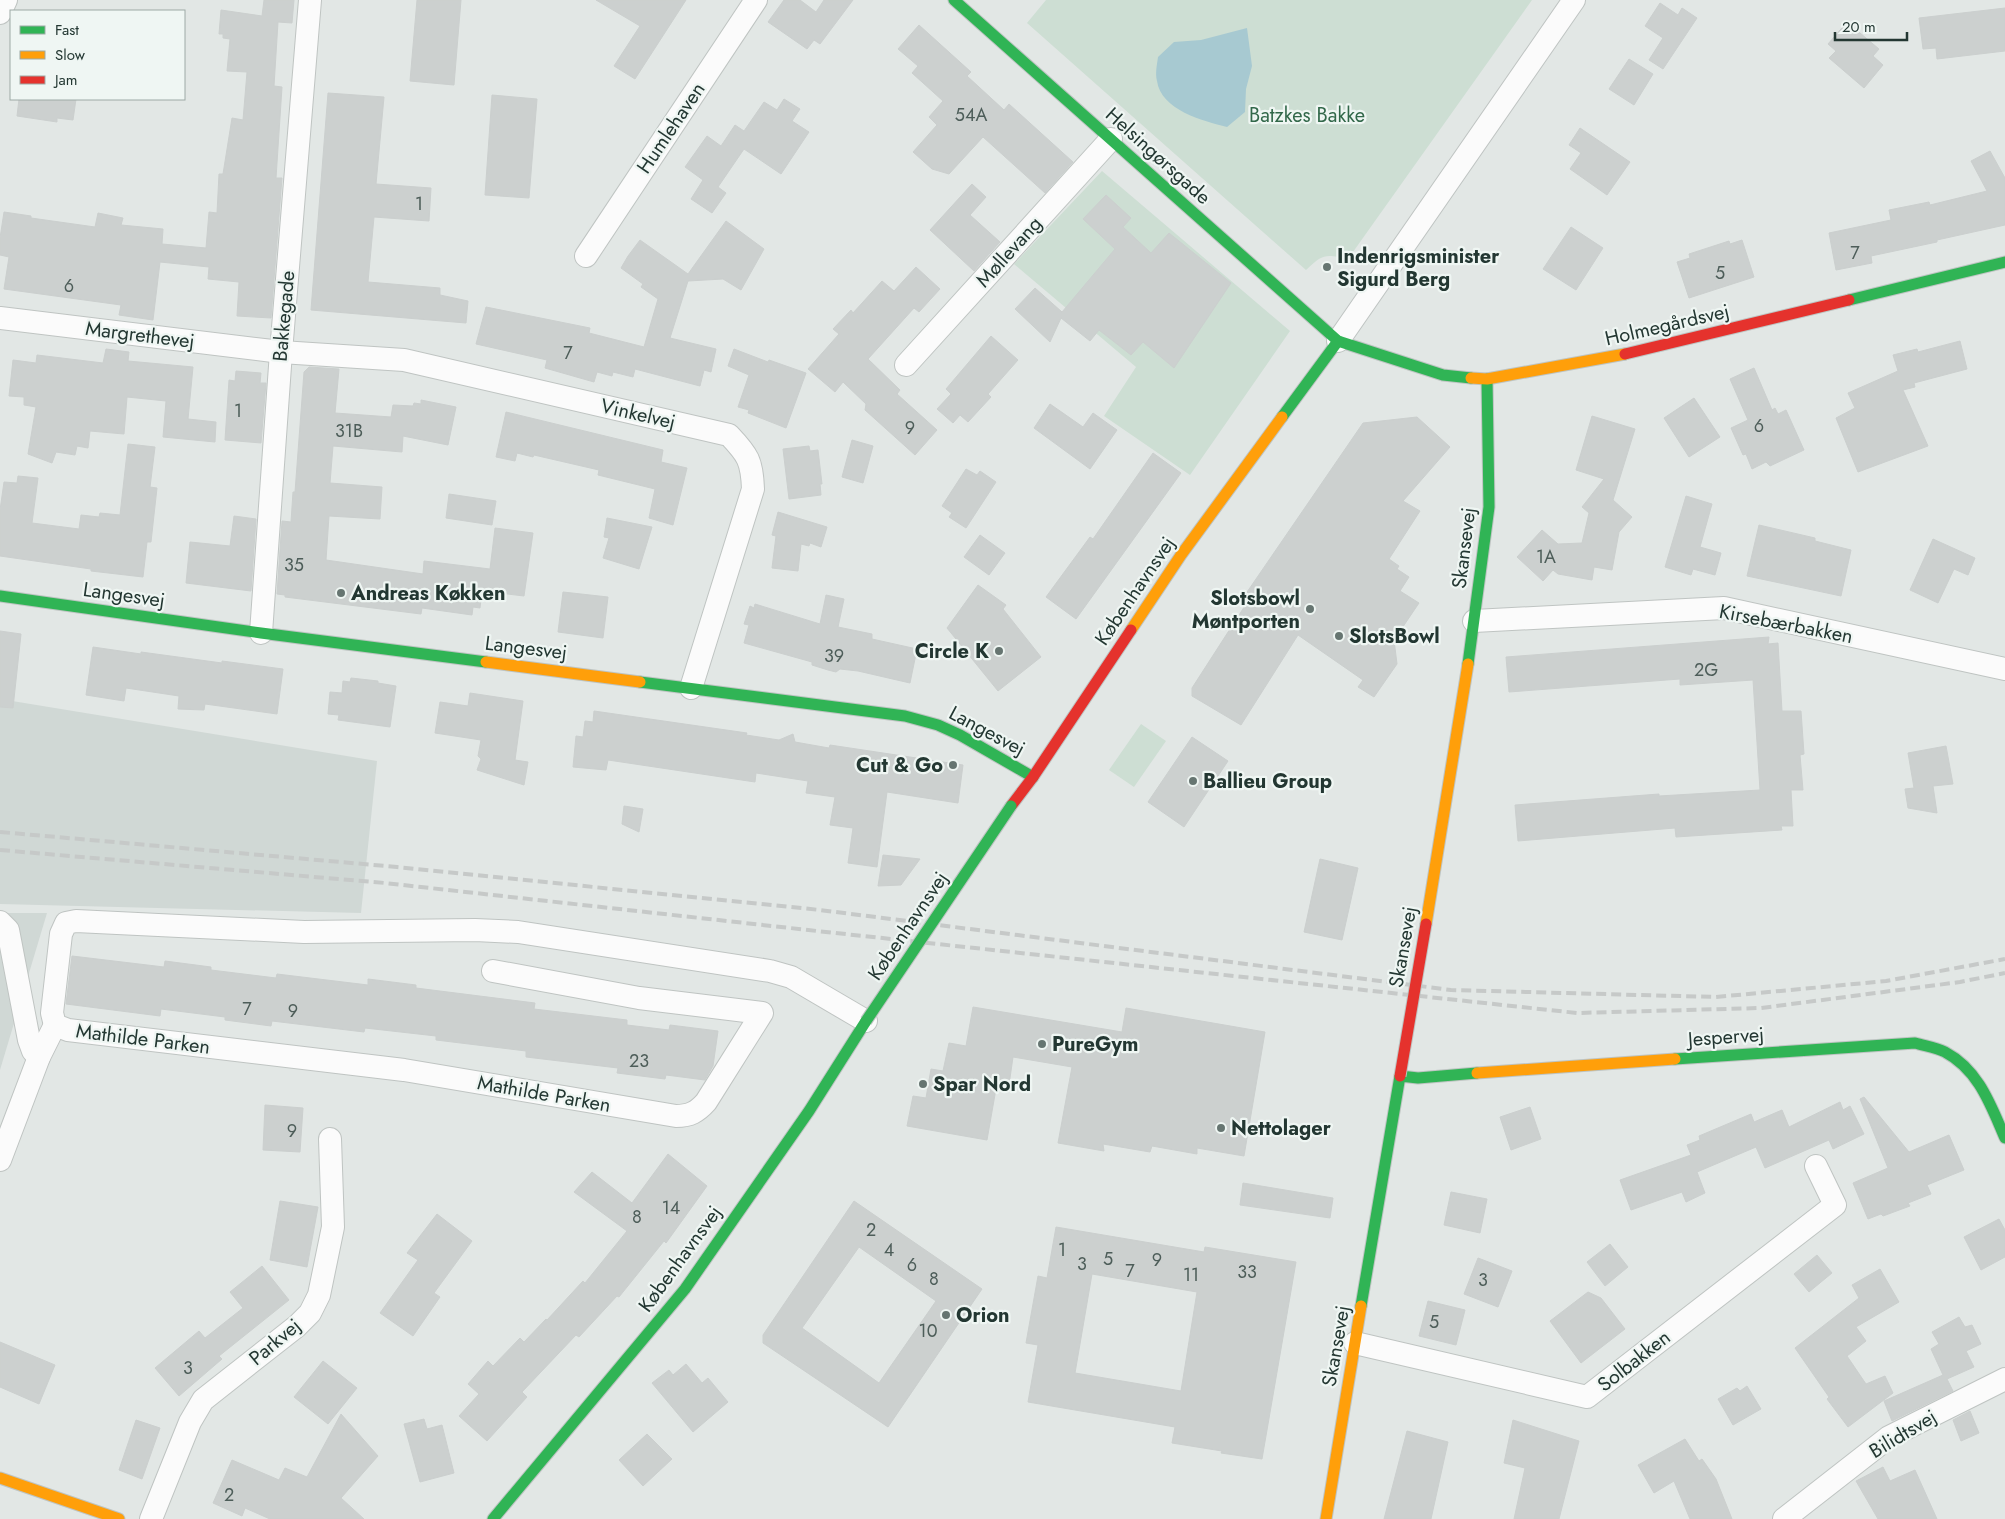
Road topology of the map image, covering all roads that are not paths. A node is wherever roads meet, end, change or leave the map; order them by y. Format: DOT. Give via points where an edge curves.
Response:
graph roads {
  1 [pos="6,0"];
  2 [pos="310,0"];
  3 [pos="756,0"];
  4 [pos="954,0"];
  5 [pos="1574,0"];
  6 [pos="0,13"];
  7 [pos="1111,139"];
  8 [pos="586,256"];
  9 [pos="2005,262"];
  10 [pos="0,318"];
  11 [pos="1338,341"];
  12 [pos="280,352"];
  13 [pos="906,365"];
  14 [pos="1487,379"];
  15 [pos="0,596"];
  16 [pos="1474,621"];
  17 [pos="261,633"];
  18 [pos="2005,669"];
  19 [pos="691,688"];
  20 [pos="1033,777"];
  21 [pos="0,922"];
  22 [pos="493,971"];
  23 [pos="866,1021"];
  24 [pos="55,1025"];
  25 [pos="39,1057"];
  26 [pos="1400,1076"];
  27 [pos="2005,1138"];
  28 [pos="330,1139"];
  29 [pos="0,1160"];
  30 [pos="1816,1166"];
  31 [pos="1356,1342"];
  32 [pos="2005,1379"];
  33 [pos="0,1478"];
  34 [pos="119,1519"];
  35 [pos="151,1519"];
  36 [pos="493,1519"];
  37 [pos="1326,1519"];
  38 [pos="1784,1519"];
  1 -- 6 [label="street"];
  2 -- 12 [label="street, Bakkegade"];
  3 -- 8 [label="street, Humlehaven"];
  4 -- 7 [label="street, Helsingørsgade"];
  5 -- 11 [label="street"];
  7 -- 11 [label="street, Helsingørsgade"];
  7 -- 13 [label="street, Møllevang"];
  9 -- 14 [label="street, Holmegårdsvej" via="1610,358"];
  10 -- 12 [label="street, Margrethevej"];
  11 -- 14 [label="street, Holmegårdsvej" via="1443,374"];
  11 -- 20 [label="street, Københavnsvej" via="1181,555"];
  12 -- 17 [label="street, Bakkegade"];
  12 -- 19 [label="street, Vinkelvej" via="404,360 729,436 744,451 752,468 753,489"];
  14 -- 16 [label="street, Skansevej" via="1488,507"];
  15 -- 17 [label="street, Langesvej"];
  16 -- 18 [label="street, Kirsebærbakken" via="1724,608"];
  16 -- 26 [label="street, Skansevej, bridge"];
  17 -- 19 [label="street, Langesvej"];
  19 -- 20 [label="street, Langesvej" via="905,716 960,735"];
  20 -- 23 [label="street, Københavnsvej, bridge"];
  21 -- 25 [label="street" via="8,930 29,1040"];
  22 -- 24 [label="street, Mathilde Parken" via="639,998 762,1013 706,1102 689,1116 580,1101 404,1070 68,1030"];
  23 -- 24 [label="street, Mathilde Parken" via="790,977 770,971 518,932 304,932 76,921 66,923 61,934 52,1013"];
  23 -- 36 [label="street, Københavnsvej" via="809,1111 685,1288"];
  24 -- 25 [label="street"];
  25 -- 29 [label="street"];
  26 -- 27 [label="street, Jespervej" via="1418,1078 1915,1044 1943,1051 1969,1068 1982,1087"];
  26 -- 31 [label="street, Skansevej"];
  28 -- 35 [label="street, Parkvej" via="333,1228 318,1295 310,1312 204,1400 190,1422"];
  30 -- 31 [label="street, Solbakken" via="1835,1205 1587,1397"];
  31 -- 37 [label="street, Skansevej"];
  32 -- 38 [label="street, Bilidtsvej" via="1889,1437"];
  33 -- 34 [label="street"];
}
